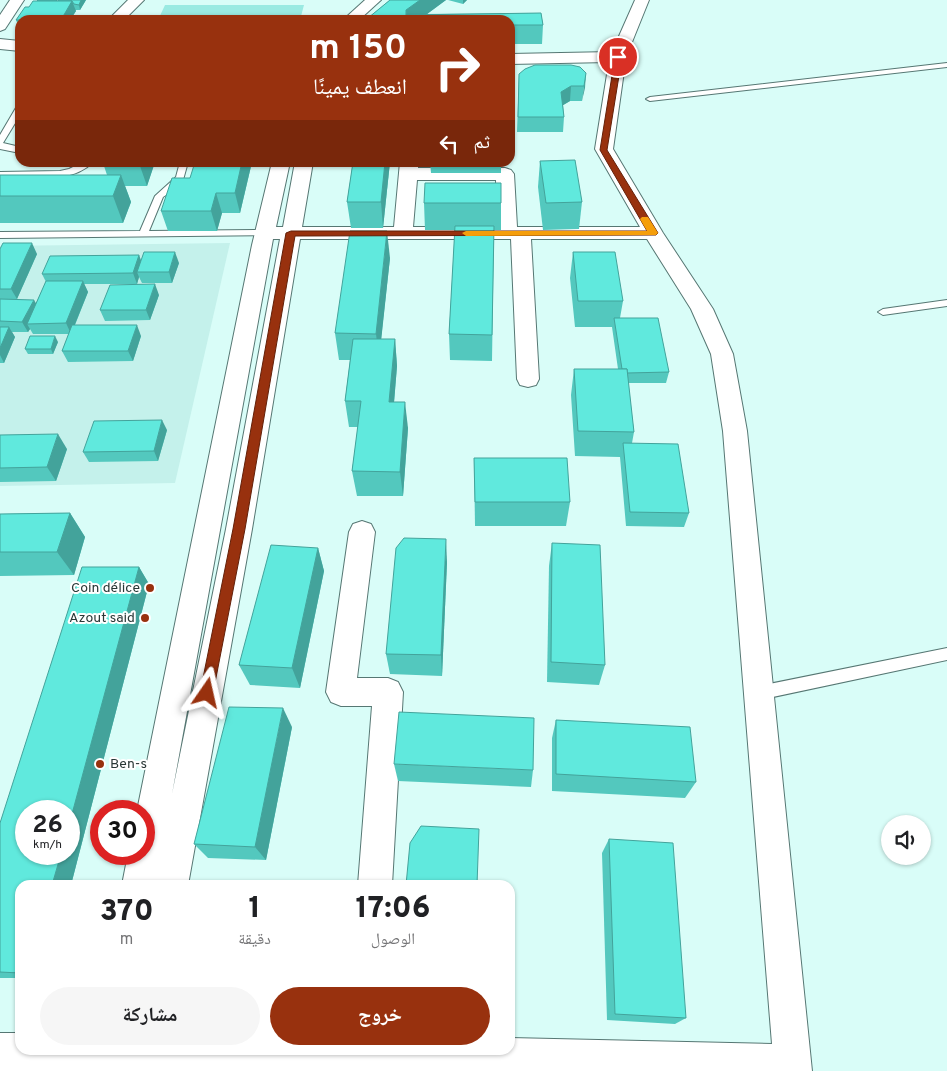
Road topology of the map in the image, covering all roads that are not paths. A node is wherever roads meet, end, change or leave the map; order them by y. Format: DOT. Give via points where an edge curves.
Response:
graph roads {
  1 [pos="17,0"];
  2 [pos="137,0"];
  3 [pos="374,0"];
  4 [pos="642,0"];
  5 [pos="120,15"];
  6 [pos="356,15"];
  7 [pos="0,26"];
  8 [pos="0,44"];
  9 [pos="15,46"];
  10 [pos="618,57"];
  11 [pos="515,59"];
  12 [pos="947,65"];
  13 [pos="650,99"];
  14 [pos="15,117"];
  15 [pos="0,143"];
  16 [pos="15,150"];
  17 [pos="83,167"];
  18 [pos="183,167"];
  19 [pos="280,167"];
  20 [pos="303,167"];
  21 [pos="409,168"];
  22 [pos="0,174"];
  23 [pos="265,233"];
  24 [pos="291,233"];
  25 [pos="402,233"];
  26 [pos="514,233"];
  27 [pos="653,233"];
  28 [pos="143,234"];
  29 [pos="0,235"];
  30 [pos="947,303"];
  31 [pos="883,312"];
  32 [pos="528,379"];
  33 [pos="362,532"];
  34 [pos="947,654"];
  35 [pos="759,693"];
  36 [pos="139,880"];
  37 [pos="172,880"];
  38 [pos="375,880"];
  39 [pos="0,1052"];
  40 [pos="15,1053"];
  41 [pos="73,1055"];
  42 [pos="122,1057"];
  43 [pos="380,1058"];
  44 [pos="792,1067"];
  1 -- 7 [label="street"];
  2 -- 5 [label="street"];
  3 -- 6 [label="street"];
  4 -- 10 [label="street"];
  8 -- 9 [label="street"];
  10 -- 11 [label="street"];
  10 -- 27 [label="street" via="604,150"];
  12 -- 13 [label="lane"];
  14 -- 15 [label="lane"];
  15 -- 16 [label="lane" via="1,147"];
  17 -- 22 [label="lane" via="65,174"];
  18 -- 28 [label="lane" via="180,178 159,196"];
  19 -- 23 [label="street"];
  20 -- 24 [label="street"];
  21 -- 25 [label="street"];
  21 -- 26 [label="street" via="505,174"];
  23 -- 24 [label="street"];
  23 -- 28 [label="lane"];
  23 -- 36 [label="street"];
  24 -- 25 [label="street"];
  24 -- 37 [label="street"];
  25 -- 26 [label="street"];
  26 -- 27 [label="street"];
  26 -- 32 [label="street"];
  27 -- 35 [label="street" via="702,308 722,354 735,431"];
  28 -- 29 [label="lane"];
  30 -- 31 [label="lane"];
  33 -- 38 [label="street" via="341,692 388,692"];
  34 -- 35 [label="lane"];
  35 -- 44 [label="street"];
  39 -- 40 [label="street"];
  41 -- 42 [label="street"];
  42 -- 43 [label="street"];
  43 -- 44 [label="street"];
}
